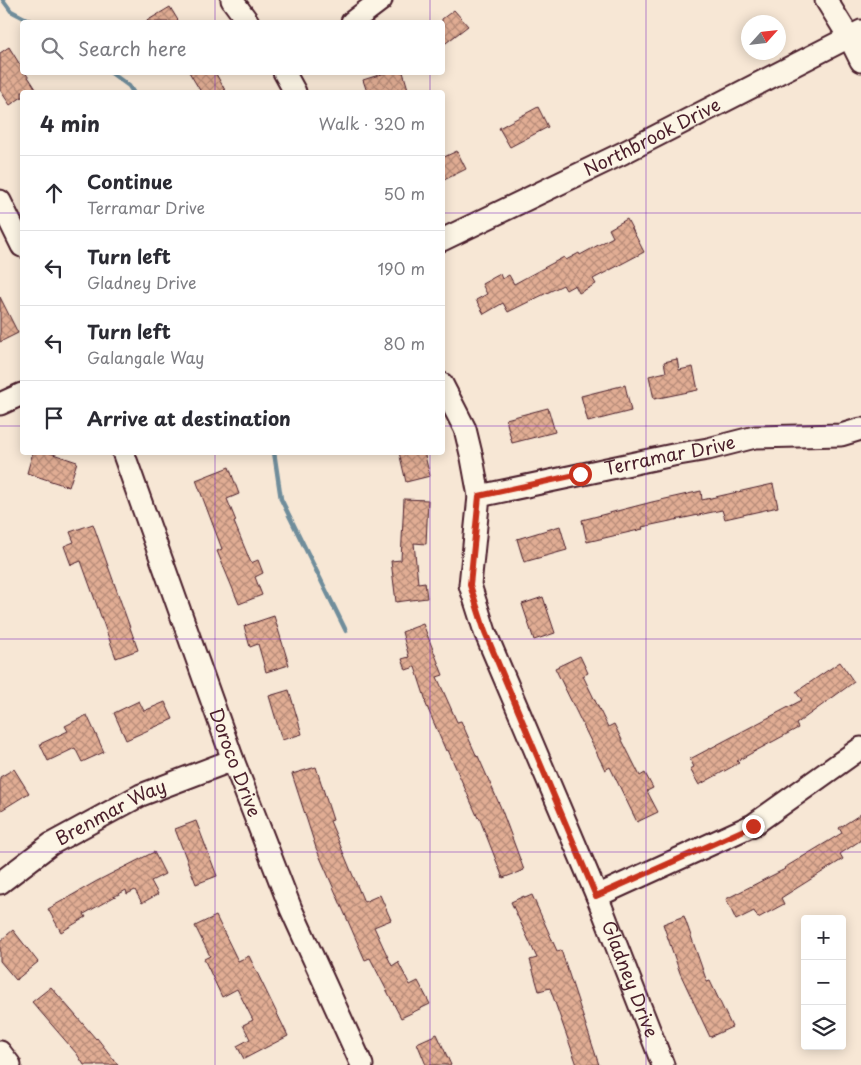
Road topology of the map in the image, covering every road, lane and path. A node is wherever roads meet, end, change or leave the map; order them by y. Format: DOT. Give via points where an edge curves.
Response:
graph roads {
  1 [pos="232,0"];
  2 [pos="381,0"];
  3 [pos="826,0"];
  4 [pos="247,20"];
  5 [pos="355,20"];
  6 [pos="855,34"];
  7 [pos="861,61"];
  8 [pos="286,75"];
  9 [pos="294,90"];
  10 [pos="0,201"];
  11 [pos="445,239"];
  12 [pos="20,242"];
  13 [pos="445,390"];
  14 [pos="20,395"];
  15 [pos="0,404"];
  16 [pos="861,429"];
  17 [pos="124,455"];
  18 [pos="479,496"];
  19 [pos="861,748"];
  20 [pos="232,760"];
  21 [pos="0,883"];
  22 [pos="596,896"];
  23 [pos="0,1052"];
  24 [pos="10,1065"];
  25 [pos="362,1065"];
  26 [pos="663,1065"];
  1 -- 4 [label="street"];
  2 -- 5 [label="street"];
  3 -- 6 [label="street"];
  6 -- 7 [label="street"];
  6 -- 11 [label="street, Northbrook Drive" via="623,153"];
  8 -- 9 [label="street"];
  10 -- 12 [label="street"];
  13 -- 18 [label="street, Gladney Drive" via="464,429"];
  14 -- 15 [label="street"];
  16 -- 18 [label="street, Terramar Drive" via="841,435 755,437"];
  17 -- 20 [label="street, Doroco Drive"];
  18 -- 22 [label="street, Gladney Drive" via="470,585 485,632"];
  19 -- 22 [label="street" via="753,826"];
  20 -- 21 [label="street, Brenmar Way" via="141,795 51,844"];
  20 -- 25 [label="street, Doroco Drive" via="291,909"];
  22 -- 26 [label="street, Gladney Drive"];
  23 -- 24 [label="street"];
}
